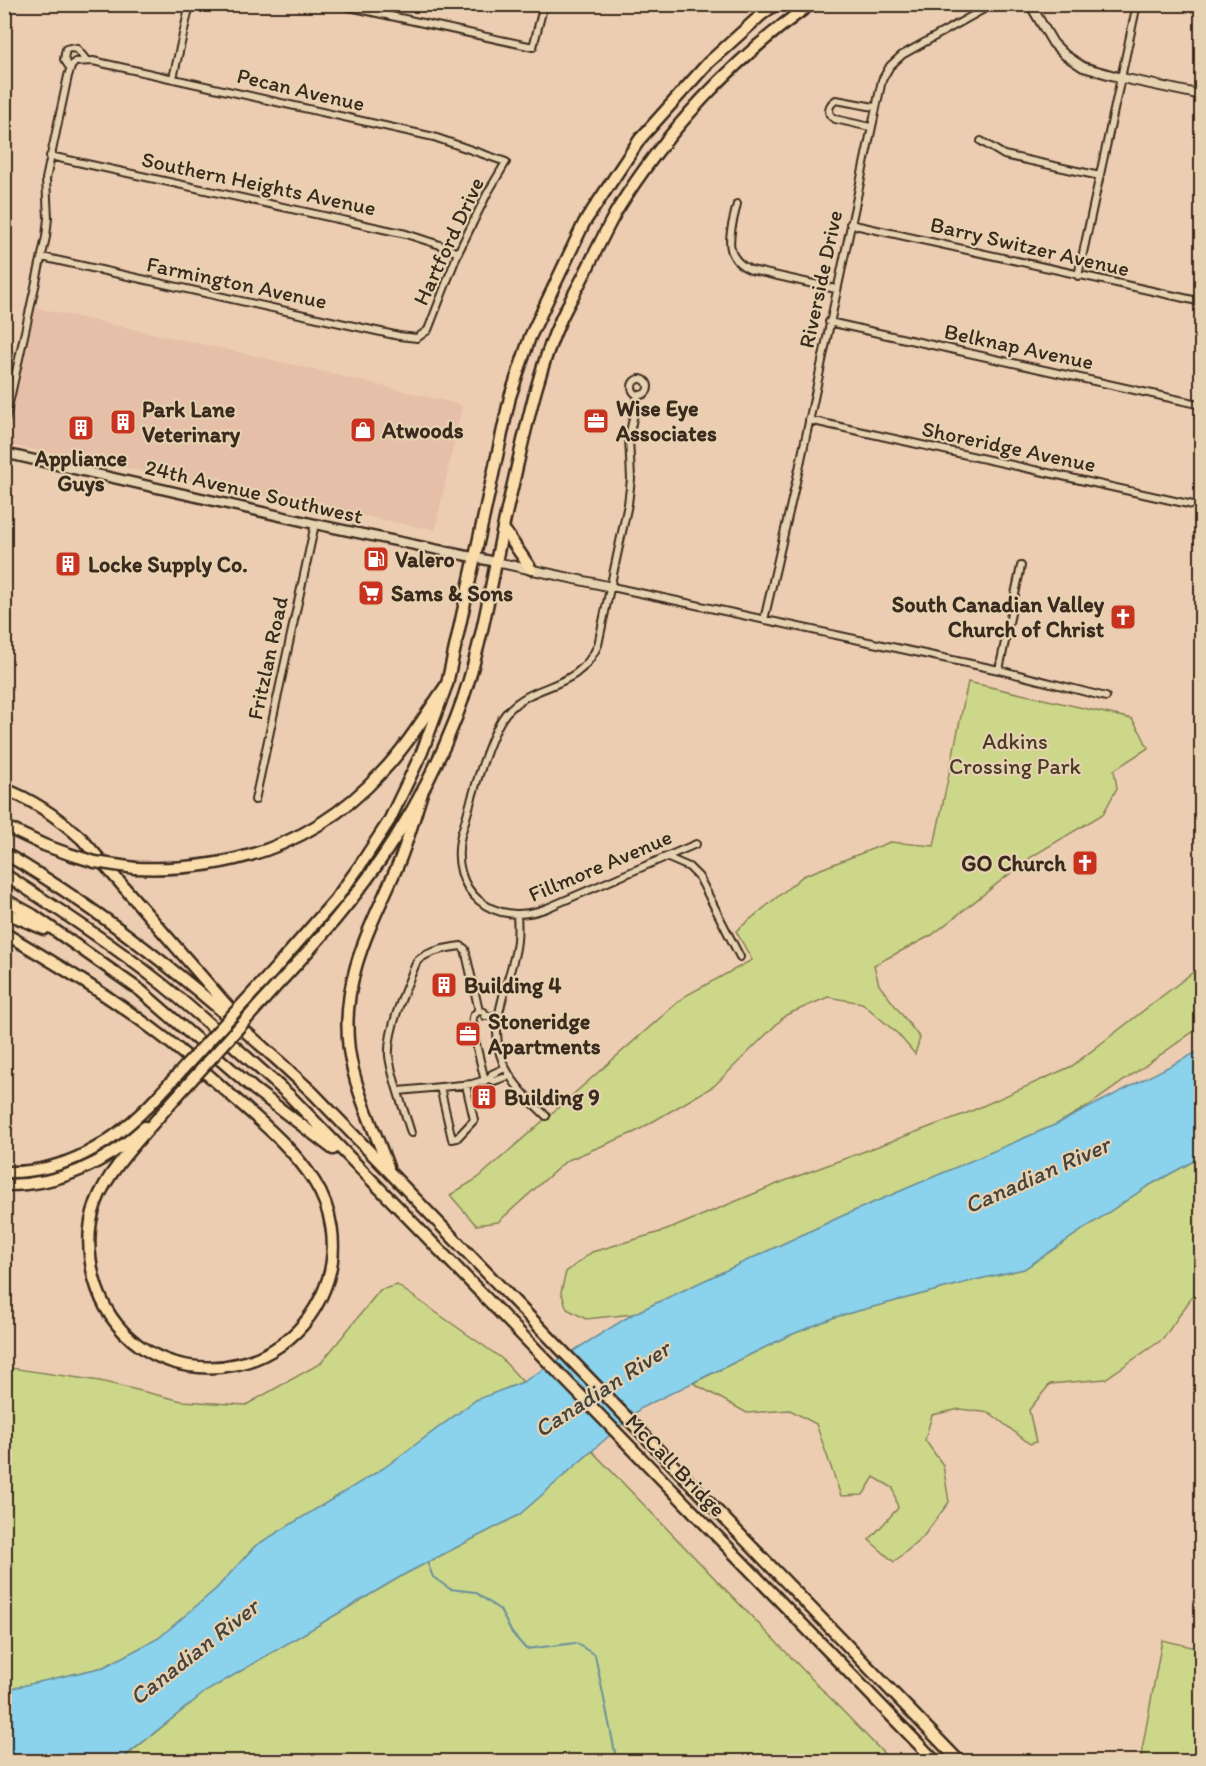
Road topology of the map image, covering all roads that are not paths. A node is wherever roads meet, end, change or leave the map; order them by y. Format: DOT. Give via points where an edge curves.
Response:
graph roads {
  1 [pos="190,4"];
  2 [pos="336,4"];
  3 [pos="544,4"];
  4 [pos="776,4"];
  5 [pos="811,4"];
  6 [pos="993,4"];
  7 [pos="1030,4"];
  8 [pos="1137,4"];
  9 [pos="86,60"];
  10 [pos="70,68"];
  11 [pos="173,78"];
  12 [pos="1122,78"];
  13 [pos="1202,95"];
  14 [pos="874,107"];
  15 [pos="870,127"];
  16 [pos="981,141"];
  17 [pos="50,156"];
  18 [pos="506,162"];
  19 [pos="1100,176"];
  20 [pos="737,204"];
  21 [pos="850,224"];
  22 [pos="458,253"];
  23 [pos="42,257"];
  24 [pos="1078,276"];
  25 [pos="836,289"];
  26 [pos="1202,302"];
  27 [pos="829,322"];
  28 [pos="423,335"];
  29 [pos="638,395"];
  30 [pos="1202,405"];
  31 [pos="809,420"];
  32 [pos="4,426"];
  33 [pos="4,453"];
  34 [pos="1202,507"];
  35 [pos="315,524"];
  36 [pos="503,528"];
  37 [pos="474,556"];
  38 [pos="496,562"];
  39 [pos="1021,566"];
  40 [pos="531,569"];
  41 [pos="612,586"];
  42 [pos="764,620"];
  43 [pos="999,670"];
  44 [pos="447,684"];
  45 [pos="1106,697"];
  46 [pos="4,789"];
  47 [pos="422,793"];
  48 [pos="255,800"];
  49 [pos="4,826"];
  50 [pos="696,844"];
  51 [pos="4,853"];
  52 [pos="666,857"];
  53 [pos="4,874"];
  54 [pos="4,899"];
  55 [pos="4,912"];
  56 [pos="518,915"];
  57 [pos="4,933"];
  58 [pos="740,957"];
  59 [pos="109,968"];
  60 [pos="482,1012"];
  61 [pos="498,1013"];
  62 [pos="261,1044"];
  63 [pos="505,1068"];
  64 [pos="509,1076"];
  65 [pos="487,1080"];
  66 [pos="466,1085"];
  67 [pos="440,1087"];
  68 [pos="399,1091"];
  69 [pos="169,1105"];
  70 [pos="546,1116"];
  71 [pos="411,1133"];
  72 [pos="362,1170"];
  73 [pos="4,1172"];
  74 [pos="390,1173"];
  75 [pos="4,1185"];
  76 [pos="936,1761"];
  77 [pos="960,1761"];
  1 -- 11 [label="street"];
  2 -- 3 [label="street" via="533,47"];
  4 -- 37 [label="highway" via="708,63 647,131 584,223 530,337 510,398"];
  5 -- 36 [label="highway" via="718,82 660,148 616,213 560,320 530,414"];
  6 -- 14 [label="street, Riverside Drive" via="902,54 885,73"];
  7 -- 12 [label="street" via="1047,36 1065,56 1083,67"];
  8 -- 12 [label="street"];
  9 -- 10 [label="street, Pecan Avenue" via="75,62"];
  9 -- 10 [label="street, Pecan Avenue" via="77,49 70,48 63,56"];
  9 -- 11 [label="street, Pecan Avenue"];
  10 -- 17 [label="street"];
  11 -- 18 [label="street, Pecan Avenue" via="434,137"];
  12 -- 13 [label="street"];
  12 -- 19 [label="street"];
  14 -- 15 [label="street, Riverside Drive"];
  14 -- 15 [label="street" via="836,100 830,104 830,116 835,119"];
  15 -- 21 [label="street, Riverside Drive"];
  16 -- 19 [label="street" via="1004,155"];
  17 -- 22 [label="street, Southern Heights Avenue" via="406,234"];
  17 -- 23 [label="street"];
  18 -- 22 [label="street, Hartford Drive"];
  19 -- 24 [label="street"];
  20 -- 25 [label="street" via="730,237 732,254 739,264"];
  21 -- 24 [label="street, Barry Switzer Avenue"];
  21 -- 25 [label="street, Riverside Drive"];
  22 -- 28 [label="street, Hartford Drive"];
  23 -- 28 [label="street, Farmington Avenue" via="399,336"];
  23 -- 32 [label="street"];
  24 -- 26 [label="street, Barry Switzer Avenue"];
  25 -- 27 [label="street, Riverside Drive"];
  27 -- 30 [label="street, Belknap Avenue"];
  27 -- 31 [label="street, Riverside Drive"];
  29 -- 41 [label="street" via="629,437 630,491"];
  31 -- 34 [label="street, Shoreridge Avenue"];
  31 -- 42 [label="street, Riverside Drive"];
  33 -- 35 [label="main road, 24th Avenue Southwest"];
  35 -- 37 [label="main road, 24th Avenue Southwest"];
  35 -- 48 [label="street, Fritzlan Road"];
  36 -- 38 [label="highway"];
  36 -- 40 [label="highway"];
  37 -- 38 [label="main road, 24th Avenue Southwest"];
  37 -- 44 [label="highway"];
  38 -- 40 [label="street"];
  38 -- 47 [label="highway" via="464,694"];
  39 -- 43 [label="street"];
  40 -- 41 [label="street"];
  41 -- 42 [label="street"];
  41 -- 56 [label="street" via="591,659 569,679 513,706 499,724 461,835 458,864 470,892 493,910"];
  42 -- 43 [label="street"];
  43 -- 45 [label="street"];
  44 -- 49 [label="highway, bridge" via="382,772 349,803 302,835 262,852 175,869 135,868 69,855"];
  44 -- 73 [label="highway, bridge" via="422,752 389,821 335,900 273,971 139,1117 95,1150 57,1166"];
  46 -- 62 [label="highway" via="60,819 82,839"];
  47 -- 69 [label="highway, bridge" via="362,888"];
  47 -- 74 [label="highway" via="398,864 357,957 348,1012 349,1050 356,1079"];
  50 -- 52 [label="street, Fillmore Avenue"];
  51 -- 62 [label="highway" via="152,953"];
  52 -- 56 [label="street, Fillmore Avenue" via="537,912"];
  52 -- 58 [label="street" via="689,867 699,877"];
  53 -- 72 [label="highway" via="112,947 208,1022 290,1096"];
  54 -- 59 [label="highway"];
  55 -- 59 [label="highway" via="37,926"];
  56 -- 61 [label="street" via="515,953"];
  57 -- 69 [label="highway" via="67,970 167,1040 258,1120 314,1181 330,1218 333,1237 324,1293 291,1338 249,1362 212,1368 168,1360 125,1332 98,1292 89,1238 96,1204 118,1167"];
  59 -- 72 [label="highway" via="171,1015 254,1089"];
  60 -- 61 [label="street"];
  60 -- 65 [label="street" via="475,1013 472,1024"];
  60 -- 68 [label="street" via="465,949 460,946 423,955 417,961 389,1045"];
  61 -- 63 [label="street"];
  62 -- 74 [label="highway, McCall Bridge"];
  63 -- 64 [label="street"];
  63 -- 65 [label="street"];
  64 -- 65 [label="street"];
  64 -- 70 [label="street"];
  65 -- 66 [label="street"];
  66 -- 67 [label="street"];
  66 -- 67 [label="street" via="474,1120 452,1139"];
  67 -- 68 [label="street"];
  68 -- 71 [label="street"];
  69 -- 75 [label="highway" via="138,1133 87,1168 41,1182"];
  72 -- 76 [label="highway, McCall Bridge"];
  74 -- 77 [label="highway, McCall Bridge"];
}
